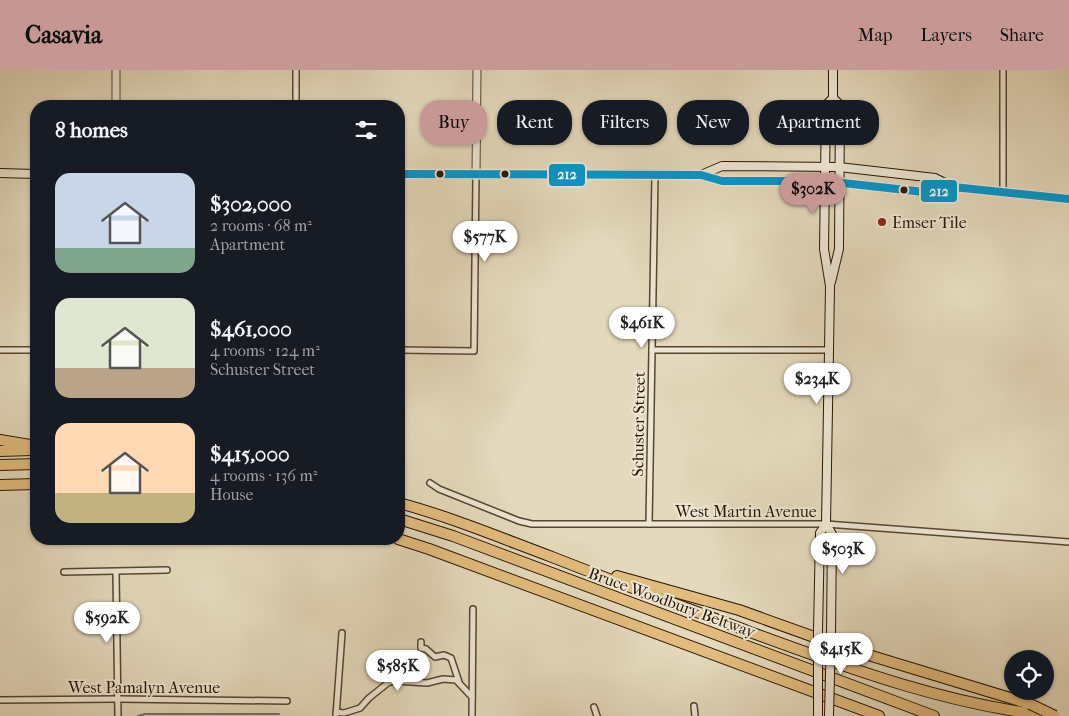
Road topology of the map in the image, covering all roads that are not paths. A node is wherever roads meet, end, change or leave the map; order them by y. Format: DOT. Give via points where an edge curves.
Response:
graph roads {
  1 [pos="116,70"];
  2 [pos="296,70"];
  3 [pos="476,70"];
  4 [pos="833,70"];
  5 [pos="1003,70"];
  6 [pos="833,98"];
  7 [pos="116,100"];
  8 [pos="296,100"];
  9 [pos="825,167"];
  10 [pos="839,167"];
  11 [pos="0,174"];
  12 [pos="30,174"];
  13 [pos="405,174"];
  14 [pos="655,174"];
  15 [pos="701,174"];
  16 [pos="476,175"];
  17 [pos="824,181"];
  18 [pos="839,182"];
  19 [pos="953,187"];
  20 [pos="1003,192"];
  21 [pos="1069,199"];
  22 [pos="830,286"];
  23 [pos="0,350"];
  24 [pos="30,350"];
  25 [pos="405,350"];
  26 [pos="652,350"];
  27 [pos="829,350"];
  28 [pos="0,440"];
  29 [pos="30,445"];
  30 [pos="30,450"];
  31 [pos="0,451"];
  32 [pos="30,464"];
  33 [pos="0,465"];
  34 [pos="430,483"];
  35 [pos="30,484"];
  36 [pos="0,485"];
  37 [pos="405,505"];
  38 [pos="405,521"];
  39 [pos="649,524"];
  40 [pos="826,524"];
  41 [pos="405,541"];
  42 [pos="1069,542"];
  43 [pos="560,561"];
  44 [pos="167,570"];
  45 [pos="64,572"];
  46 [pos="116,572"];
  47 [pos="473,609"];
  48 [pos="342,633"];
  49 [pos="421,642"];
  50 [pos="404,669"];
  51 [pos="389,682"];
  52 [pos="460,684"];
  53 [pos="472,697"];
  54 [pos="118,699"];
  55 [pos="0,700"];
  56 [pos="287,700"];
  57 [pos="694,706"];
  58 [pos="594,707"];
  59 [pos="336,714"];
  60 [pos="118,716"];
  61 [pos="472,716"];
  62 [pos="597,716"];
  63 [pos="694,716"];
  64 [pos="818,716"];
  65 [pos="829,716"];
  66 [pos="879,716"];
  67 [pos="934,716"];
  68 [pos="1055,716"];
  1 -- 7 [label="street"];
  2 -- 8 [label="street"];
  3 -- 16 [label="street"];
  4 -- 6 [label="main road"];
  5 -- 20 [label="street"];
  6 -- 9 [label="main road" via="826,105"];
  6 -- 10 [label="main road" via="840,105"];
  9 -- 10 [label="main road"];
  9 -- 15 [label="main road" via="722,166"];
  9 -- 17 [label="main road"];
  10 -- 18 [label="main road"];
  10 -- 19 [label="main road" via="935,178"];
  11 -- 12 [label="main road"];
  13 -- 16 [label="main road"];
  14 -- 15 [label="main road"];
  14 -- 16 [label="main road"];
  14 -- 26 [label="street, Schuster Street"];
  15 -- 17 [label="main road" via="722,181"];
  16 -- 25 [label="street" via="474,351"];
  17 -- 18 [label="main road"];
  17 -- 22 [label="main road" via="824,249"];
  18 -- 19 [label="main road" via="932,193"];
  18 -- 22 [label="main road" via="839,249"];
  19 -- 20 [label="main road"];
  20 -- 21 [label="main road"];
  22 -- 27 [label="main road"];
  23 -- 24 [label="street"];
  26 -- 27 [label="street"];
  26 -- 39 [label="street, Schuster Street"];
  27 -- 40 [label="main road"];
  28 -- 29 [label="highway"];
  30 -- 31 [label="highway"];
  32 -- 33 [label="highway"];
  34 -- 39 [label="street, West Martin Avenue" via="532,524"];
  35 -- 36 [label="highway"];
  37 -- 43 [label="highway"];
  38 -- 67 [label="highway, Bruce Woodbury Beltway"];
  39 -- 40 [label="street, West Martin Avenue"];
  40 -- 42 [label="street, West Martin Avenue"];
  40 -- 64 [label="main road, bridge" via="820,533"];
  40 -- 65 [label="main road, bridge" via="832,534"];
  41 -- 66 [label="highway, Bruce Woodbury Beltway"];
  43 -- 68 [label="highway, bridge" via="731,608 842,647 1030,704"];
  43 -- 68 [label="highway" via="887,681 948,698"];
  44 -- 46 [label="street"];
  45 -- 46 [label="street"];
  46 -- 54 [label="street"];
  47 -- 53 [label="street"];
  48 -- 59 [label="street"];
  49 -- 52 [label="street" via="421,648 436,657 444,655 451,658"];
  50 -- 51 [label="street"];
  51 -- 52 [label="street" via="456,680"];
  51 -- 59 [label="street" via="360,708"];
  52 -- 53 [label="street"];
  53 -- 61 [label="street"];
  54 -- 55 [label="street, West Pamalyn Avenue"];
  54 -- 56 [label="street, West Pamalyn Avenue"];
  54 -- 60 [label="street"];
  57 -- 63 [label="street"];
  58 -- 62 [label="street"];
}
